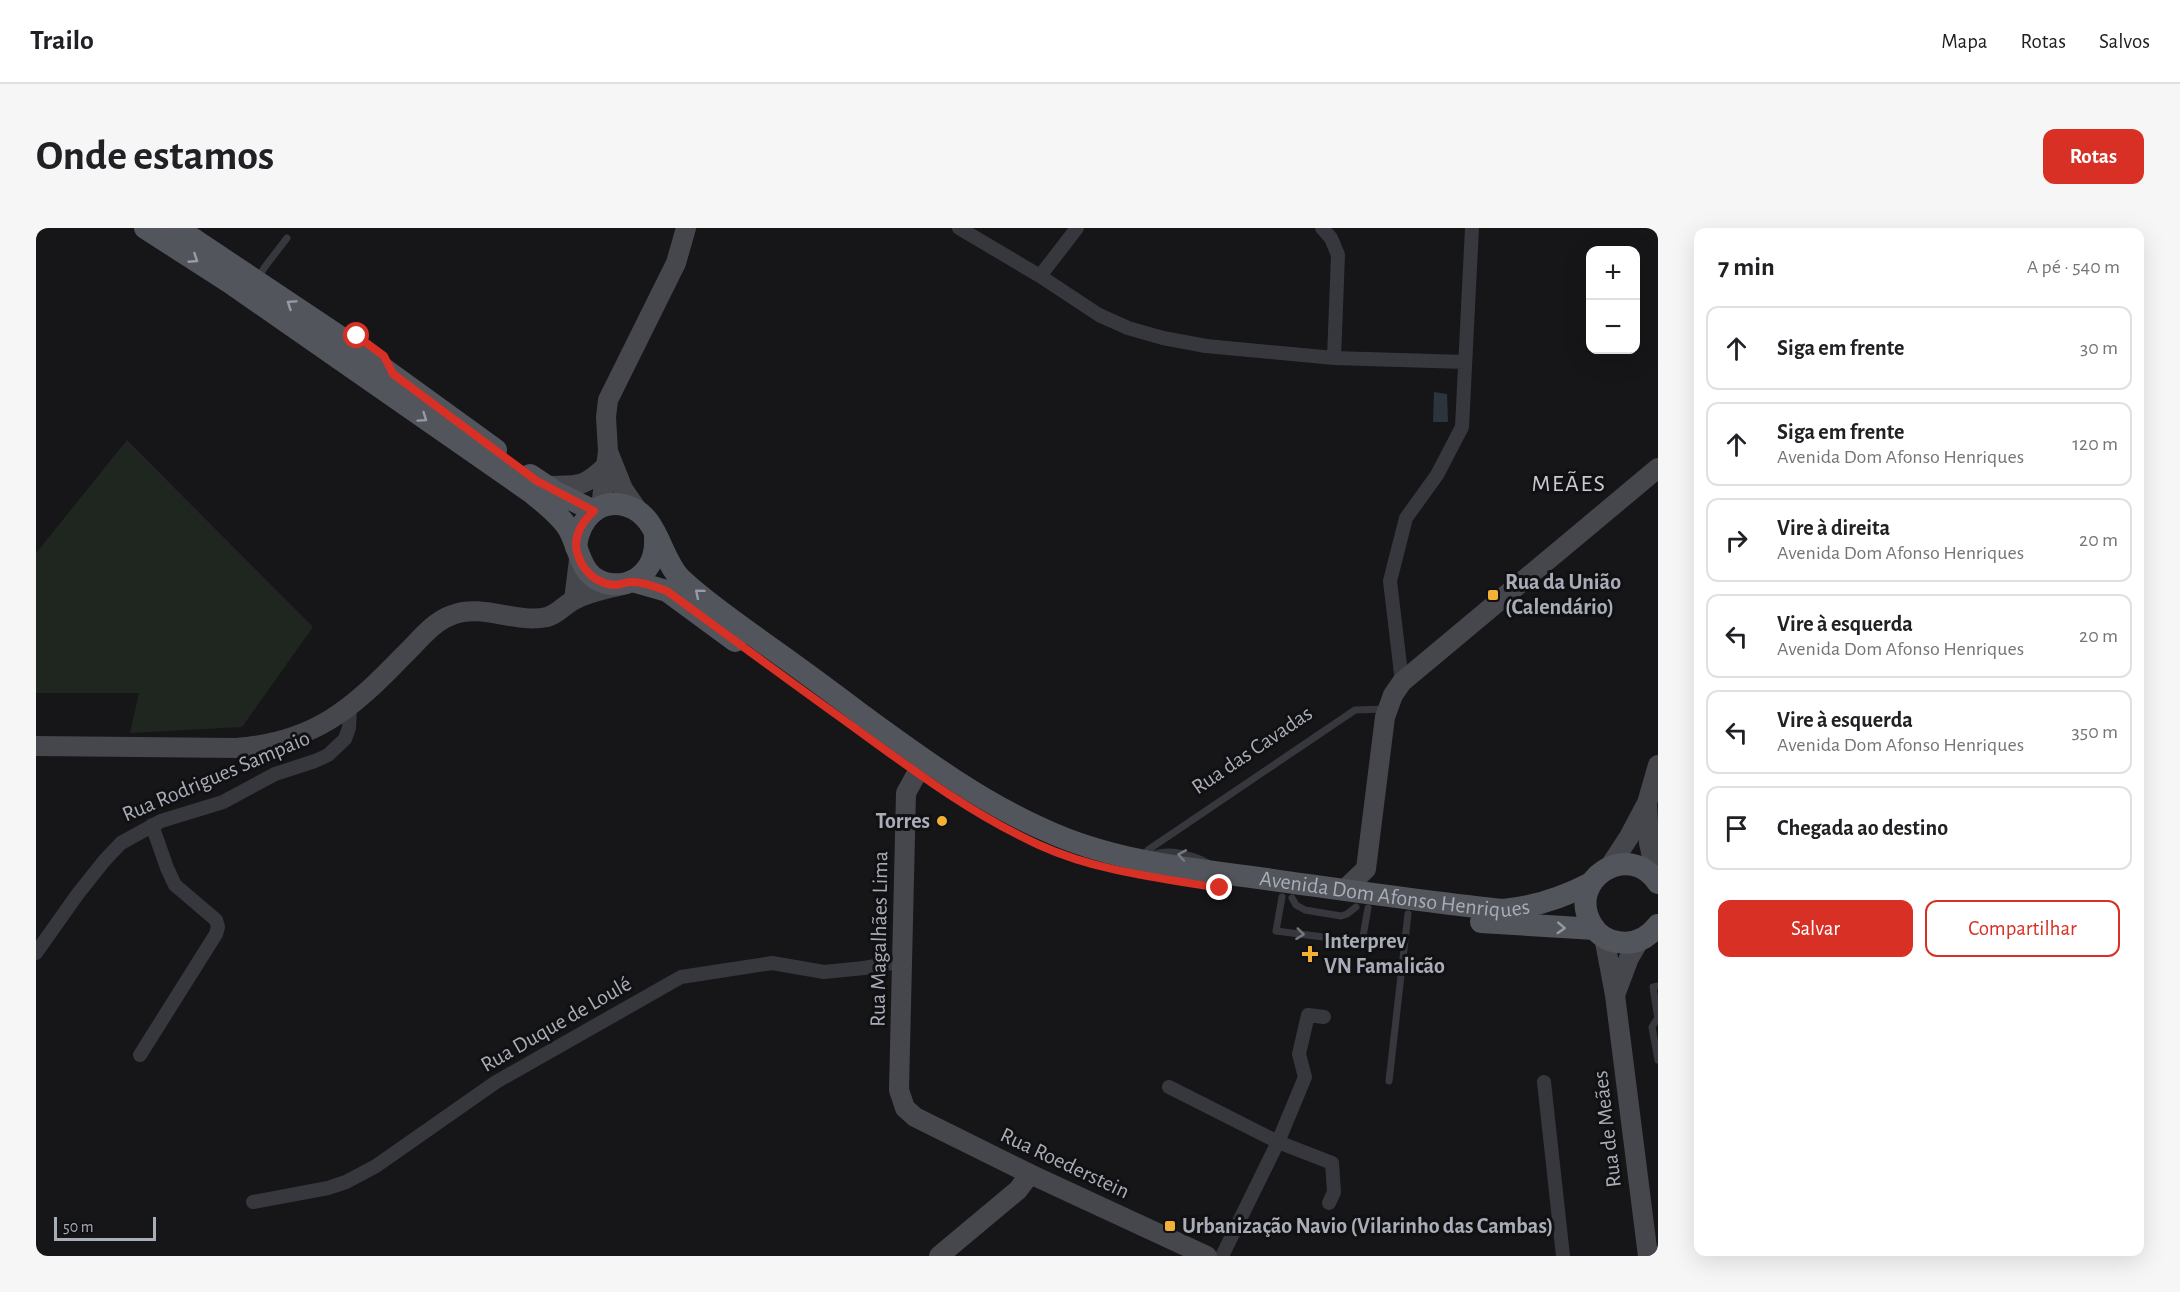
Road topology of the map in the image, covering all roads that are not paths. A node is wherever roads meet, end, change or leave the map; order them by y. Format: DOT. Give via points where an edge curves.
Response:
graph roads {
  1 [pos="145,228"];
  2 [pos="177,228"];
  3 [pos="686,228"];
  4 [pos="959,228"];
  5 [pos="1077,228"];
  6 [pos="1322,228"];
  7 [pos="1472,228"];
  8 [pos="287,238"];
  9 [pos="1040,276"];
  10 [pos="257,281"];
  11 [pos="1334,358"];
  12 [pos="1465,362"];
  13 [pos="607,459"];
  14 [pos="1658,468"];
  15 [pos="546,486"];
  16 [pos="597,509"];
  17 [pos="638,511"];
  18 [pos="655,535"];
  19 [pos="578,553"];
  20 [pos="628,583"];
  21 [pos="574,600"];
  22 [pos="1402,682"];
  23 [pos="350,708"];
  24 [pos="1388,709"];
  25 [pos="36,746"];
  26 [pos="1658,765"];
  27 [pos="917,773"];
  28 [pos="1647,803"];
  29 [pos="152,825"];
  30 [pos="1147,855"];
  31 [pos="1610,866"];
  32 [pos="1366,869"];
  33 [pos="1657,881"];
  34 [pos="1591,883"];
  35 [pos="1287,897"];
  36 [pos="1362,900"];
  37 [pos="1408,914"];
  38 [pos="1599,933"];
  39 [pos="1651,934"];
  40 [pos="36,953"];
  41 [pos="902,961"];
  42 [pos="1658,986"];
  43 [pos="1615,995"];
  44 [pos="1324,1017"];
  45 [pos="1658,1019"];
  46 [pos="140,1054"];
  47 [pos="1658,1060"];
  48 [pos="1389,1081"];
  49 [pos="1544,1082"];
  50 [pos="1169,1087"];
  51 [pos="906,1108"];
  52 [pos="1278,1142"];
  53 [pos="1030,1174"];
  54 [pos="253,1202"];
  55 [pos="1329,1203"];
  56 [pos="939,1256"];
  57 [pos="1207,1256"];
  58 [pos="1222,1256"];
  59 [pos="1563,1256"];
  60 [pos="1648,1256"];
  1 -- 19 [label="main road, Avenida Dom Afonso Henriques, one-way" via="532,493 555,511 568,528"];
  2 -- 10 [label="main road"];
  3 -- 13 [label="street" via="676,263 608,400"];
  4 -- 9 [label="street"];
  5 -- 9 [label="street"];
  6 -- 11 [label="street" via="1338,255"];
  7 -- 12 [label="street"];
  8 -- 10 [label="lane"];
  9 -- 11 [label="street" via="1099,315 1163,339"];
  15 -- 10 [label="main road, one-way" via="348,336"];
  11 -- 12 [label="street"];
  12 -- 22 [label="street" via="1462,427 1437,475 1406,518 1389,581"];
  13 -- 15 [label="street" via="591,480 580,486"];
  13 -- 16 [label="street"];
  13 -- 17 [label="street"];
  14 -- 22 [label="street"];
  15 -- 16 [label="main road"];
  16 -- 17 [label="main road" via="613,504"];
  16 -- 19 [label="main road" via="584,520 578,533"];
  17 -- 18 [label="main road, Avenida Dom Afonso Henriques" via="649,521"];
  18 -- 20 [label="main road" via="652,563"];
  30 -- 18 [label="main road, Avenida Dom Afonso Henriques, one-way" via="1118,856 1046,831 950,777 726,616 679,577"];
  19 -- 20 [label="main road, Avenida Dom Afonso Henriques" via="590,575 598,580 616,585"];
  19 -- 21 [label="street"];
  20 -- 21 [label="street"];
  20 -- 27 [label="main road, Avenida Dom Afonso Henriques" via="667,591"];
  21 -- 23 [label="street" via="548,616 524,618 473,612 452,615 433,626"];
  22 -- 24 [label="street"];
  23 -- 25 [label="street" via="316,728 250,747"];
  23 -- 29 [label="street, Rua Rodrigues Sampaio" via="345,739 327,755 275,774 223,802"];
  24 -- 30 [label="lane, Rua das Cavadas" via="1355,710"];
  24 -- 32 [label="street"];
  26 -- 28 [label="street"];
  27 -- 35 [label="main road, Avenida Dom Afonso Henriques" via="996,823 1075,858 1116,870"];
  27 -- 41 [label="street, Rua Magalhães Lima" via="906,793"];
  28 -- 31 [label="street"];
  28 -- 33 [label="street" via="1649,843"];
  29 -- 40 [label="street, Rua Rodrigues Sampaio" via="112,852"];
  29 -- 46 [label="street" via="175,885 219,927"];
  36 -- 30 [label="main road, Avenida Dom Afonso Henriques, one-way"];
  31 -- 33 [label="main road" via="1636,865"];
  31 -- 34 [label="main road, Avenida Dom Afonso Henriques"];
  32 -- 36 [label="street"];
  32 -- 36 [label="street"];
  34 -- 36 [label="main road, Avenida Dom Afonso Henriques" via="1528,908 1503,910"];
  34 -- 38 [label="main road" via="1585,907 1588,919"];
  35 -- 36 [label="main road, Avenida Dom Afonso Henriques"];
  35 -- 36 [label="lane, one-way" via="1276,931 1362,942"];
  36 -- 37 [label="main road, Avenida Dom Afonso Henriques"];
  37 -- 38 [label="main road, Avenida Dom Afonso Henriques, one-way"];
  37 -- 48 [label="lane"];
  38 -- 39 [label="main road, Avenida Dom Afonso Henriques" via="1615,942 1627,943"];
  38 -- 43 [label="street, Rua de Meães"];
  39 -- 43 [label="street, Rua de Meães" via="1629,958"];
  41 -- 51 [label="street, Rua Magalhães Lima" via="899,1090"];
  41 -- 54 [label="street, Rua Duque de Loulé" via="824,972 772,963 681,977 496,1082 360,1175 328,1188"];
  42 -- 45 [label="lane" via="1653,987"];
  43 -- 60 [label="street, Rua de Meães"];
  44 -- 52 [label="street" via="1308,1015 1299,1053 1305,1077"];
  45 -- 47 [label="lane" via="1652,1027"];
  49 -- 59 [label="street"];
  50 -- 52 [label="street"];
  51 -- 53 [label="street, Rua Roederstein" via="915,1117"];
  52 -- 55 [label="street" via="1332,1164 1334,1192"];
  52 -- 58 [label="street"];
  53 -- 56 [label="street" via="1018,1190"];
  53 -- 57 [label="street, Rua Roederstein"];
}
